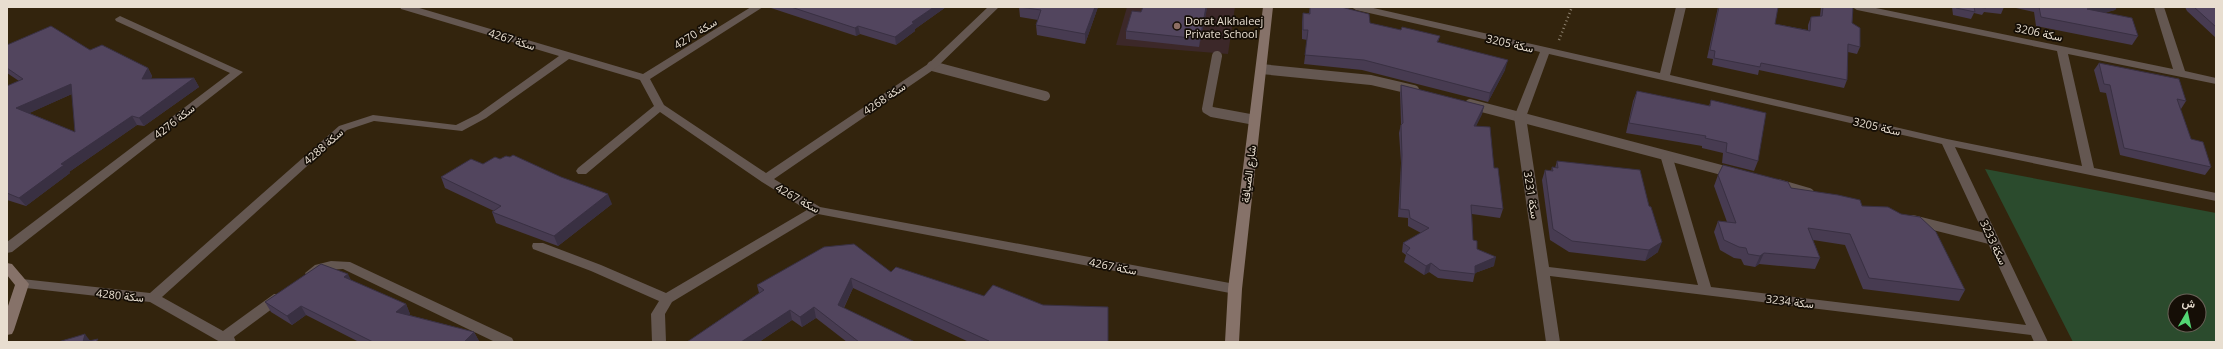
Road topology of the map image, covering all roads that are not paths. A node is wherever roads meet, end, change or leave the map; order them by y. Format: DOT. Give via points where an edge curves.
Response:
graph roads {
  1 [pos="405,7"];
  2 [pos="758,7"];
  3 [pos="994,7"];
  4 [pos="1268,7"];
  5 [pos="1356,7"];
  6 [pos="1681,7"];
  7 [pos="1856,7"];
  8 [pos="2159,7"];
  9 [pos="120,19"];
  10 [pos="2062,49"];
  11 [pos="1549,53"];
  12 [pos="568,55"];
  13 [pos="1217,56"];
  14 [pos="932,66"];
  15 [pos="1261,69"];
  16 [pos="2180,73"];
  17 [pos="644,78"];
  18 [pos="1664,78"];
  19 [pos="2216,81"];
  20 [pos="1425,92"];
  21 [pos="1045,96"];
  22 [pos="1462,102"];
  23 [pos="660,107"];
  24 [pos="1520,117"];
  25 [pos="1255,120"];
  26 [pos="1947,142"];
  27 [pos="1666,155"];
  28 [pos="582,171"];
  29 [pos="2089,172"];
  30 [pos="1742,175"];
  31 [pos="766,180"];
  32 [pos="1765,181"];
  33 [pos="1818,195"];
  34 [pos="2216,197"];
  35 [pos="816,210"];
  36 [pos="1902,217"];
  37 [pos="1993,240"];
  38 [pos="538,246"];
  39 [pos="7,249"];
  40 [pos="7,267"];
  41 [pos="1544,271"];
  42 [pos="22,284"];
  43 [pos="1235,289"];
  44 [pos="1706,290"];
  45 [pos="154,298"];
  46 [pos="667,299"];
  47 [pos="7,330"];
  48 [pos="2038,337"];
  49 [pos="228,340"];
  50 [pos="507,342"];
  51 [pos="659,342"];
  52 [pos="1232,342"];
  53 [pos="1553,342"];
  1 -- 12 [label="street, سكة 4267"];
  2 -- 17 [label="street, سكة 4270"];
  3 -- 14 [label="street, سكة 4268"];
  4 -- 15 [label="street, شارع الضيافة"];
  5 -- 11 [label="street, سكة 3205"];
  6 -- 18 [label="street"];
  7 -- 10 [label="street, سكة 3206"];
  8 -- 16 [label="street"];
  9 -- 39 [label="street, سكة 4276" via="238,72"];
  10 -- 16 [label="street, سكة 3206"];
  10 -- 29 [label="street"];
  11 -- 18 [label="street, سكة 3205"];
  11 -- 24 [label="street, سكة 3231"];
  12 -- 17 [label="street, سكة 4267"];
  12 -- 45 [label="street, سكة 4288" via="482,116 458,129 373,118 343,128"];
  13 -- 25 [label="lane" via="1207,109"];
  14 -- 21 [label="lane"];
  14 -- 31 [label="street, سكة 4268"];
  15 -- 20 [label="lane" via="1377,81"];
  15 -- 25 [label="street, شارع الضيافة"];
  16 -- 19 [label="street, سكة 3206"];
  17 -- 23 [label="street, سكة 4267"];
  18 -- 26 [label="street, سكة 3205"];
  22 -- 24 [label="lane"];
  23 -- 28 [label="street"];
  23 -- 31 [label="street, سكة 4267"];
  24 -- 27 [label="lane"];
  24 -- 41 [label="street, سكة 3231"];
  25 -- 43 [label="street, شارع الضيافة"];
  26 -- 29 [label="street, سكة 3205"];
  26 -- 37 [label="street, سكة 3233"];
  27 -- 30 [label="lane"];
  27 -- 44 [label="street"];
  29 -- 34 [label="street, سكة 3205"];
  31 -- 35 [label="street, سكة 4267"];
  32 -- 33 [label="lane"];
  35 -- 43 [label="street, سكة 4267"];
  35 -- 46 [label="street"];
  36 -- 37 [label="lane"];
  37 -- 48 [label="street, سكة 3233"];
  38 -- 46 [label="street"];
  40 -- 42 [label="street"];
  41 -- 44 [label="street, سكة 3234"];
  41 -- 53 [label="street, سكة 3231"];
  42 -- 45 [label="street, سكة 4280"];
  42 -- 47 [label="street"];
  43 -- 52 [label="street, شارع الضيافة"];
  44 -- 48 [label="street, سكة 3234"];
  45 -- 49 [label="street, سكة 4280"];
  46 -- 51 [label="street" via="658,314"];
  49 -- 50 [label="street" via="296,284 318,268 332,264 345,265"];
}
